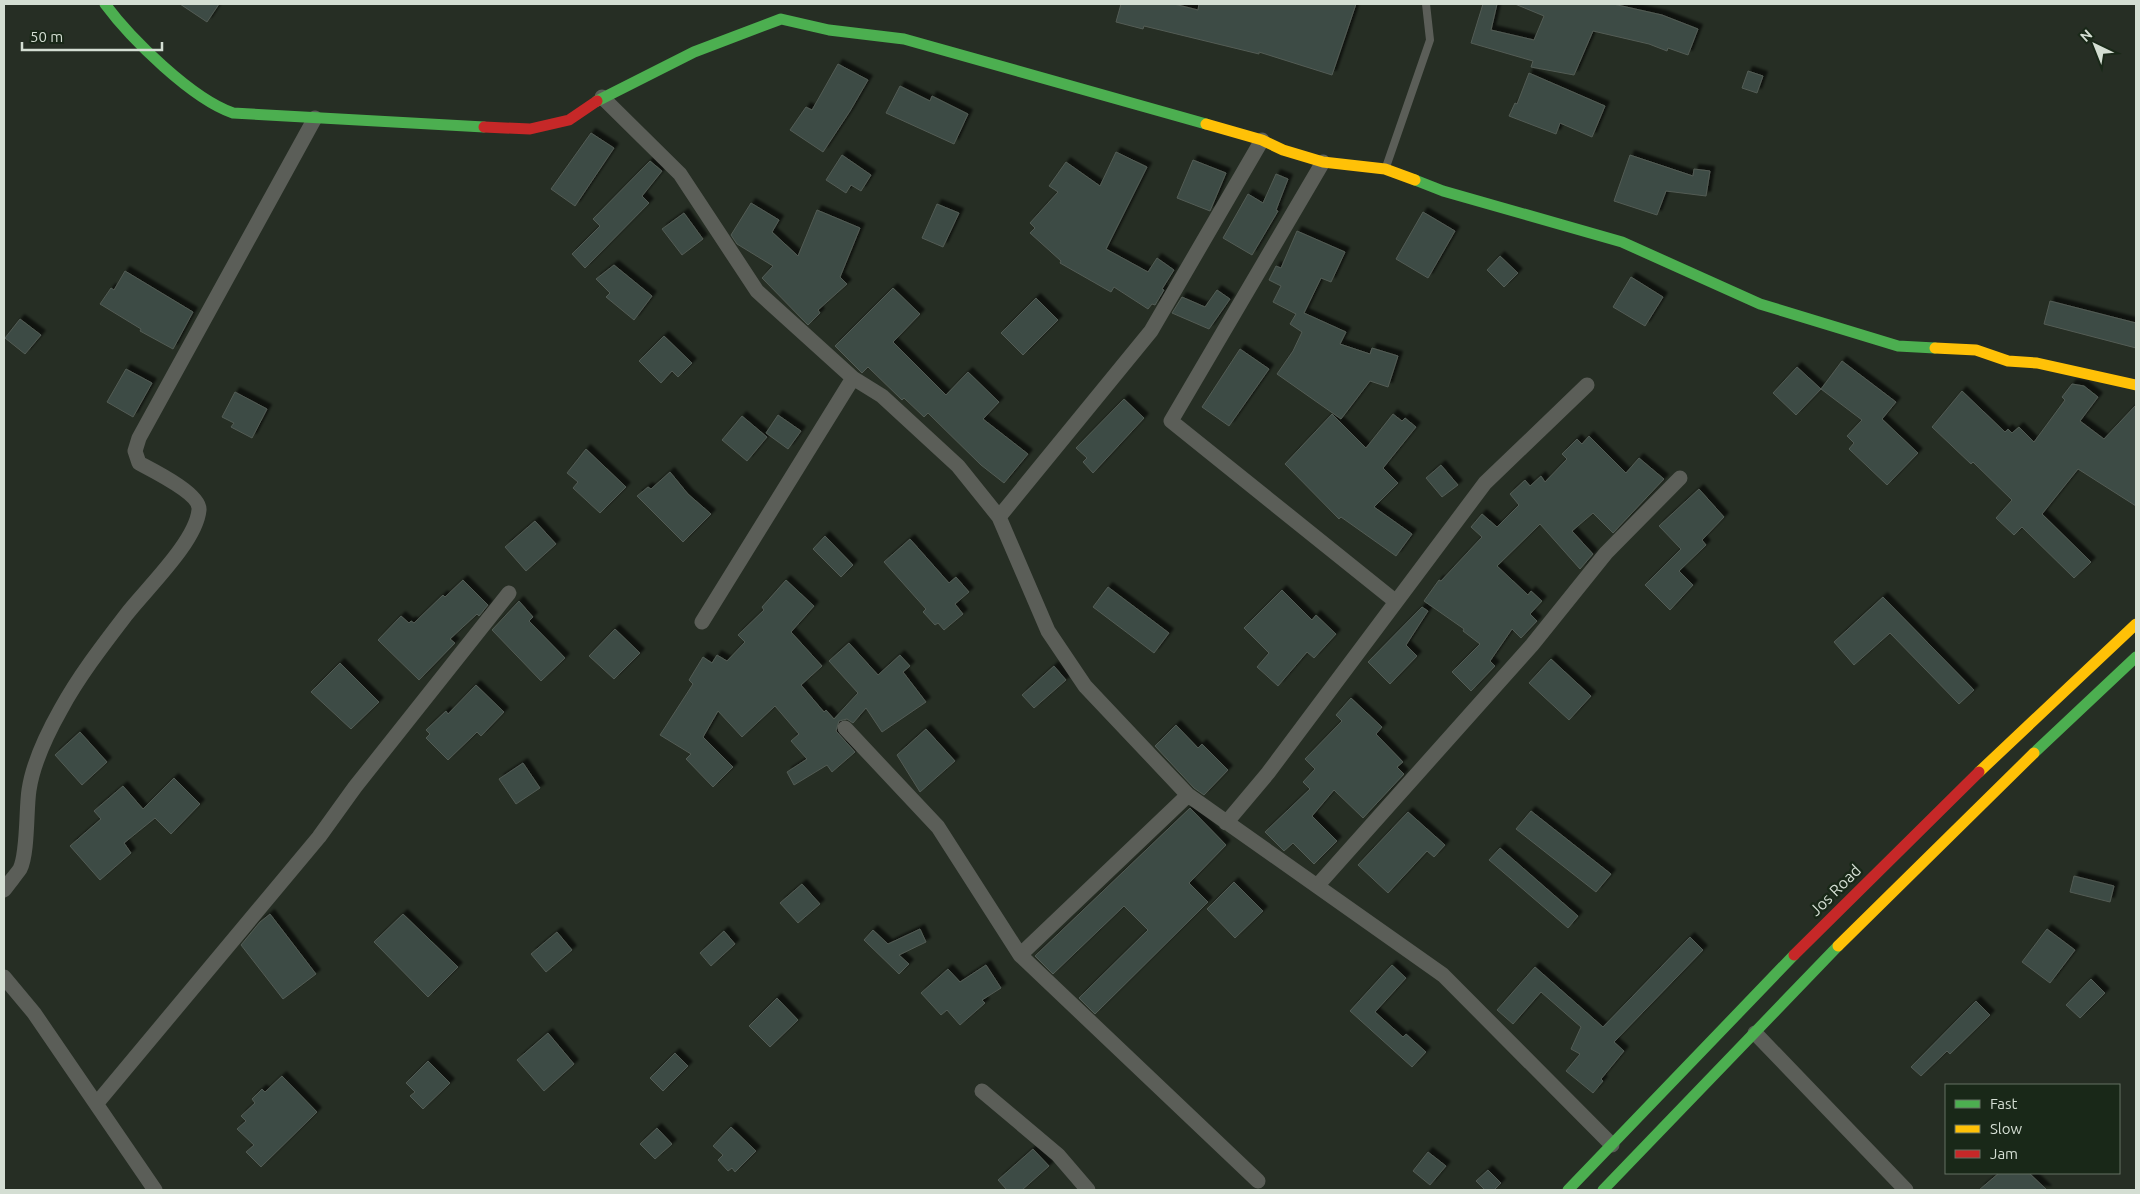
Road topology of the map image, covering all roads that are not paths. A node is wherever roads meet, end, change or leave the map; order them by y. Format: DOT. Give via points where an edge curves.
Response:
graph roads {
  1 [pos="105,4"];
  2 [pos="1426,4"];
  3 [pos="602,97"];
  4 [pos="315,118"];
  5 [pos="1262,140"];
  6 [pos="1323,162"];
  7 [pos="1386,169"];
  8 [pos="853,378"];
  9 [pos="1587,385"];
  10 [pos="2136,385"];
  11 [pos="1680,478"];
  12 [pos="999,517"];
  13 [pos="509,593"];
  14 [pos="1395,601"];
  15 [pos="702,622"];
  16 [pos="2136,624"];
  17 [pos="2136,657"];
  18 [pos="845,728"];
  19 [pos="1188,795"];
  20 [pos="1226,824"];
  21 [pos="1316,886"];
  22 [pos="4,890"];
  23 [pos="1020,954"];
  24 [pos="4,977"];
  25 [pos="1755,1033"];
  26 [pos="982,1091"];
  27 [pos="97,1102"];
  28 [pos="1612,1145"];
  29 [pos="1258,1181"];
  30 [pos="156,1190"];
  31 [pos="1088,1190"];
  32 [pos="1568,1190"];
  33 [pos="1603,1190"];
  34 [pos="1906,1190"];
  1 -- 4 [label="main road" via="127,34 219,108 233,113"];
  2 -- 7 [label="lane" via="1430,40"];
  3 -- 4 [label="main road" via="569,120 530,129"];
  3 -- 5 [label="main road" via="694,52 781,19 829,30 904,39"];
  3 -- 8 [label="street" via="680,174 757,291"];
  4 -- 22 [label="street" via="139,438 135,451 139,463 198,501 197,520 191,535 126,615 61,709 29,788 20,868"];
  5 -- 6 [label="main road" via="1282,150"];
  5 -- 12 [label="street" via="1151,331"];
  6 -- 7 [label="main road"];
  6 -- 14 [label="street" via="1171,421"];
  7 -- 10 [label="main road" via="1443,190 1622,242 1760,304 1898,346 1976,350 2008,361"];
  8 -- 12 [label="street" via="882,396 958,466"];
  8 -- 15 [label="street"];
  9 -- 14 [label="street" via="1485,483"];
  11 -- 21 [label="street" via="1606,553 1532,645"];
  12 -- 19 [label="street" via="1048,631 1080,678"];
  13 -- 27 [label="street" via="319,837"];
  14 -- 20 [label="street" via="1268,773"];
  16 -- 28 [label="main road, Jos Road" via="2034,718 1838,910"];
  17 -- 25 [label="main road" via="1858,926"];
  18 -- 23 [label="street" via="938,827"];
  19 -- 20 [label="street"];
  19 -- 23 [label="street"];
  20 -- 21 [label="street"];
  21 -- 28 [label="street" via="1443,975"];
  23 -- 29 [label="street"];
  24 -- 27 [label="street" via="34,1013"];
  25 -- 33 [label="main road"];
  25 -- 34 [label="street"];
  26 -- 31 [label="street" via="1058,1155"];
  27 -- 30 [label="street"];
  28 -- 32 [label="main road, Jos Road"];
}
